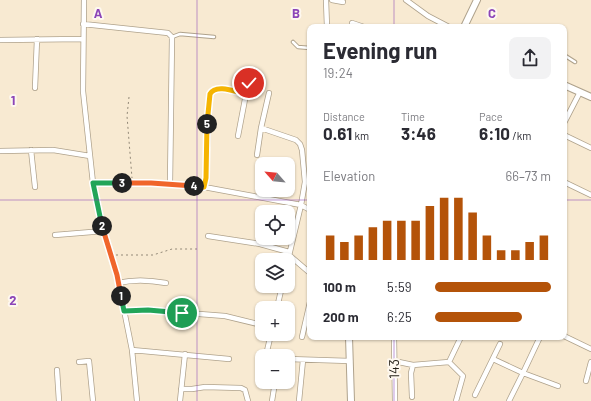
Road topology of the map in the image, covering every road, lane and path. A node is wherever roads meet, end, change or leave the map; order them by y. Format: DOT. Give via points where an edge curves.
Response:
graph roads {
  1 [pos="84,0"];
  2 [pos="326,0"];
  3 [pos="332,0"];
  4 [pos="406,0"];
  5 [pos="477,0"];
  6 [pos="343,2"];
  7 [pos="352,23"];
  8 [pos="83,24"];
  9 [pos="327,24"];
  10 [pos="355,24"];
  11 [pos="443,24"];
  12 [pos="465,24"];
  13 [pos="172,37"];
  14 [pos="214,37"];
  15 [pos="37,39"];
  16 [pos="83,39"];
  17 [pos="0,40"];
  18 [pos="293,42"];
  19 [pos="307,48"];
  20 [pos="567,57"];
  21 [pos="575,62"];
  22 [pos="249,83"];
  23 [pos="567,86"];
  24 [pos="35,88"];
  25 [pos="580,92"];
  26 [pos="269,93"];
  27 [pos="246,94"];
  28 [pos="129,97"];
  29 [pos="591,97"];
  30 [pos="567,118"];
  31 [pos="261,128"];
  32 [pos="238,136"];
  33 [pos="567,136"];
  34 [pos="591,148"];
  35 [pos="31,150"];
  36 [pos="0,151"];
  37 [pos="257,155"];
  38 [pos="90,156"];
  39 [pos="132,182"];
  40 [pos="93,183"];
  41 [pos="567,183"];
  42 [pos="170,184"];
  43 [pos="35,187"];
  44 [pos="204,187"];
  45 [pos="591,195"];
  46 [pos="301,205"];
  47 [pos="307,208"];
  48 [pos="104,231"];
  49 [pos="55,235"];
  50 [pos="208,236"];
  51 [pos="197,249"];
  52 [pos="282,253"];
  53 [pos="290,253"];
  54 [pos="111,255"];
  55 [pos="295,261"];
  56 [pos="307,271"];
  57 [pos="118,283"];
  58 [pos="166,283"];
  59 [pos="124,311"];
  60 [pos="307,315"];
  61 [pos="255,323"];
  62 [pos="302,337"];
  63 [pos="567,337"];
  64 [pos="349,340"];
  65 [pos="394,340"];
  66 [pos="459,340"];
  67 [pos="538,340"];
  68 [pos="500,344"];
  69 [pos="591,349"];
  70 [pos="132,350"];
  71 [pos="185,354"];
  72 [pos="228,359"];
  73 [pos="295,359"];
  74 [pos="493,359"];
  75 [pos="303,360"];
  76 [pos="350,361"];
  77 [pos="394,361"];
  78 [pos="79,362"];
  79 [pos="449,362"];
  80 [pos="591,362"];
  81 [pos="413,365"];
  82 [pos="57,370"];
  83 [pos="522,373"];
  84 [pos="586,380"];
  85 [pos="558,386"];
  86 [pos="181,389"];
  87 [pos="274,389"];
  88 [pos="476,396"];
  89 [pos="412,397"];
  90 [pos="59,401"];
  91 [pos="93,401"];
  92 [pos="137,401"];
  93 [pos="180,401"];
  94 [pos="248,401"];
  95 [pos="272,401"];
  96 [pos="299,401"];
  97 [pos="351,401"];
  98 [pos="395,401"];
  99 [pos="456,401"];
  100 [pos="509,401"];
  1 -- 8 [label="street"];
  2 -- 9 [label="street"];
  3 -- 6 [label="street"];
  4 -- 11 [label="street"];
  5 -- 12 [label="main road"];
  7 -- 10 [label="street"];
  8 -- 13 [label="street" via="168,33"];
  8 -- 16 [label="street"];
  13 -- 14 [label="lane" via="180,34"];
  13 -- 42 [label="street"];
  15 -- 16 [label="street"];
  15 -- 17 [label="street"];
  15 -- 24 [label="street"];
  16 -- 38 [label="street" via="83,91"];
  18 -- 19 [label="lane" via="298,47"];
  20 -- 21 [label="lane"];
  22 -- 27 [label="street"];
  23 -- 25 [label="main road"];
  25 -- 29 [label="main road"];
  25 -- 30 [label="street"];
  26 -- 31 [label="street"];
  27 -- 32 [label="street"];
  27 -- 44 [label="street" via="220,89 210,94"];
  28 -- 39 [label="path" via="127,116"];
  31 -- 37 [label="street"];
  31 -- 46 [label="street" via="296,140 300,144 305,182"];
  33 -- 34 [label="street"];
  35 -- 36 [label="street"];
  35 -- 38 [label="street" via="53,150"];
  35 -- 43 [label="street"];
  38 -- 40 [label="street"];
  39 -- 40 [label="street"];
  39 -- 42 [label="street"];
  40 -- 48 [label="street"];
  41 -- 45 [label="street"];
  42 -- 44 [label="street"];
  44 -- 46 [label="street"];
  46 -- 47 [label="street"];
  46 -- 53 [label="street"];
  48 -- 49 [label="street"];
  48 -- 54 [label="street"];
  50 -- 52 [label="street" via="260,244"];
  51 -- 54 [label="path" via="172,249 153,255"];
  54 -- 57 [label="street"];
  55 -- 56 [label="street"];
  57 -- 58 [label="street" via="137,280"];
  57 -- 59 [label="street"];
  59 -- 61 [label="street" via="148,310 225,316"];
  59 -- 70 [label="street"];
  60 -- 62 [label="street"];
  63 -- 69 [label="street"];
  64 -- 76 [label="main road"];
  65 -- 77 [label="street, 143"];
  66 -- 79 [label="street"];
  67 -- 83 [label="street"];
  68 -- 74 [label="street"];
  70 -- 71 [label="street"];
  70 -- 92 [label="street"];
  71 -- 72 [label="street"];
  71 -- 86 [label="street"];
  73 -- 75 [label="street"];
  74 -- 83 [label="street"];
  74 -- 88 [label="street"];
  75 -- 76 [label="street"];
  75 -- 96 [label="street"];
  76 -- 97 [label="main road"];
  77 -- 81 [label="street"];
  77 -- 98 [label="street, 143"];
  78 -- 91 [label="street" via="89,361"];
  79 -- 81 [label="street"];
  79 -- 99 [label="street" via="463,376"];
  80 -- 84 [label="street"];
  81 -- 89 [label="street"];
  82 -- 90 [label="street"];
  83 -- 85 [label="street"];
  83 -- 100 [label="street"];
  86 -- 93 [label="street"];
  86 -- 94 [label="street" via="241,388 245,390"];
  87 -- 95 [label="street"];
}
